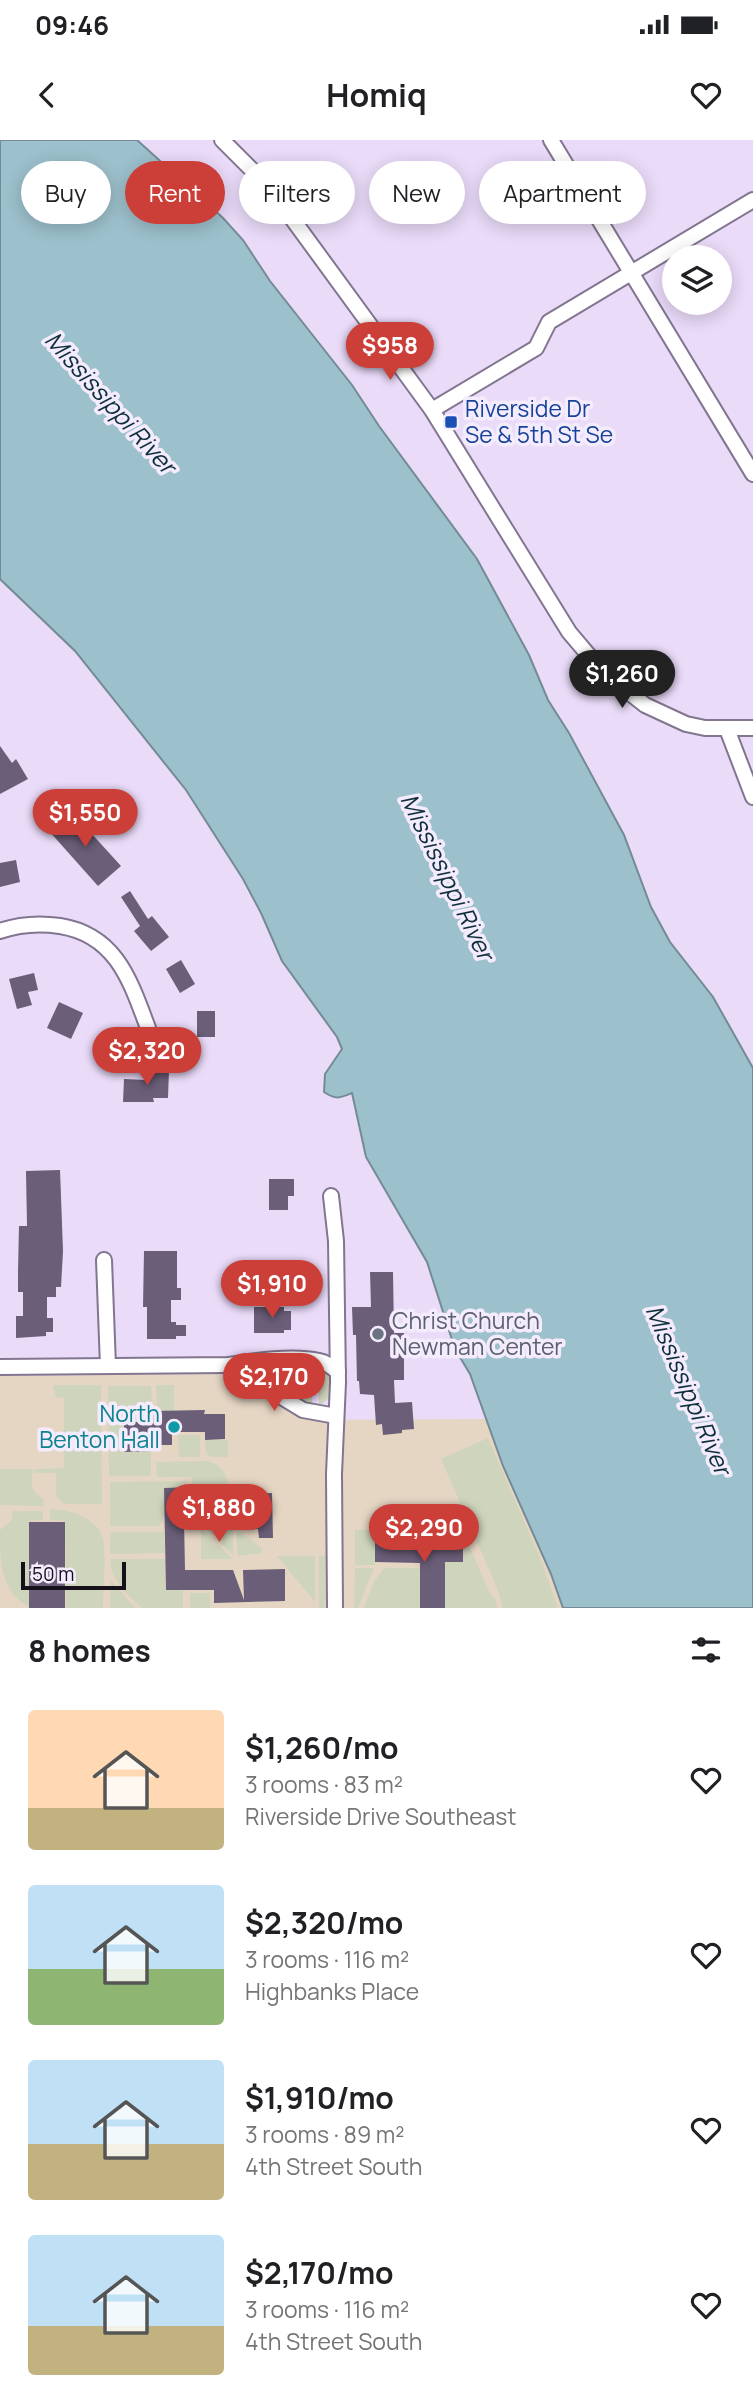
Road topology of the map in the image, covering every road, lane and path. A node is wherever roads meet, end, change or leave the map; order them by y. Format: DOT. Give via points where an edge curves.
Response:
graph roads {
  1 [pos="222,140"];
  2 [pos="551,140"];
  3 [pos="753,200"];
  4 [pos="631,274"];
  5 [pos="432,410"];
  6 [pos="753,474"];
  7 [pos="753,728"];
  8 [pos="727,729"];
  9 [pos="753,797"];
  10 [pos="0,931"];
  11 [pos="148,1028"];
  12 [pos="331,1196"];
  13 [pos="104,1260"];
  14 [pos="229,1365"];
  15 [pos="108,1366"];
  16 [pos="0,1367"];
  17 [pos="338,1372"];
  18 [pos="336,1416"];
  19 [pos="335,1608"];
  1 -- 5 [label="street" via="291,217"];
  2 -- 4 [label="street"];
  3 -- 4 [label="street"];
  4 -- 5 [label="street" via="549,322 536,348"];
  4 -- 6 [label="street"];
  5 -- 8 [label="street" via="569,632 602,671 645,705 668,716 687,724"];
  7 -- 8 [label="street"];
  8 -- 9 [label="street"];
  10 -- 11 [label="street" via="46,924 91,936 125,971"];
  12 -- 17 [label="street"];
  13 -- 15 [label="street"];
  14 -- 15 [label="street"];
  14 -- 17 [label="street" via="312,1360"];
  14 -- 18 [label="street" via="303,1410"];
  15 -- 16 [label="street"];
  17 -- 18 [label="street"];
  18 -- 19 [label="street"];
}
